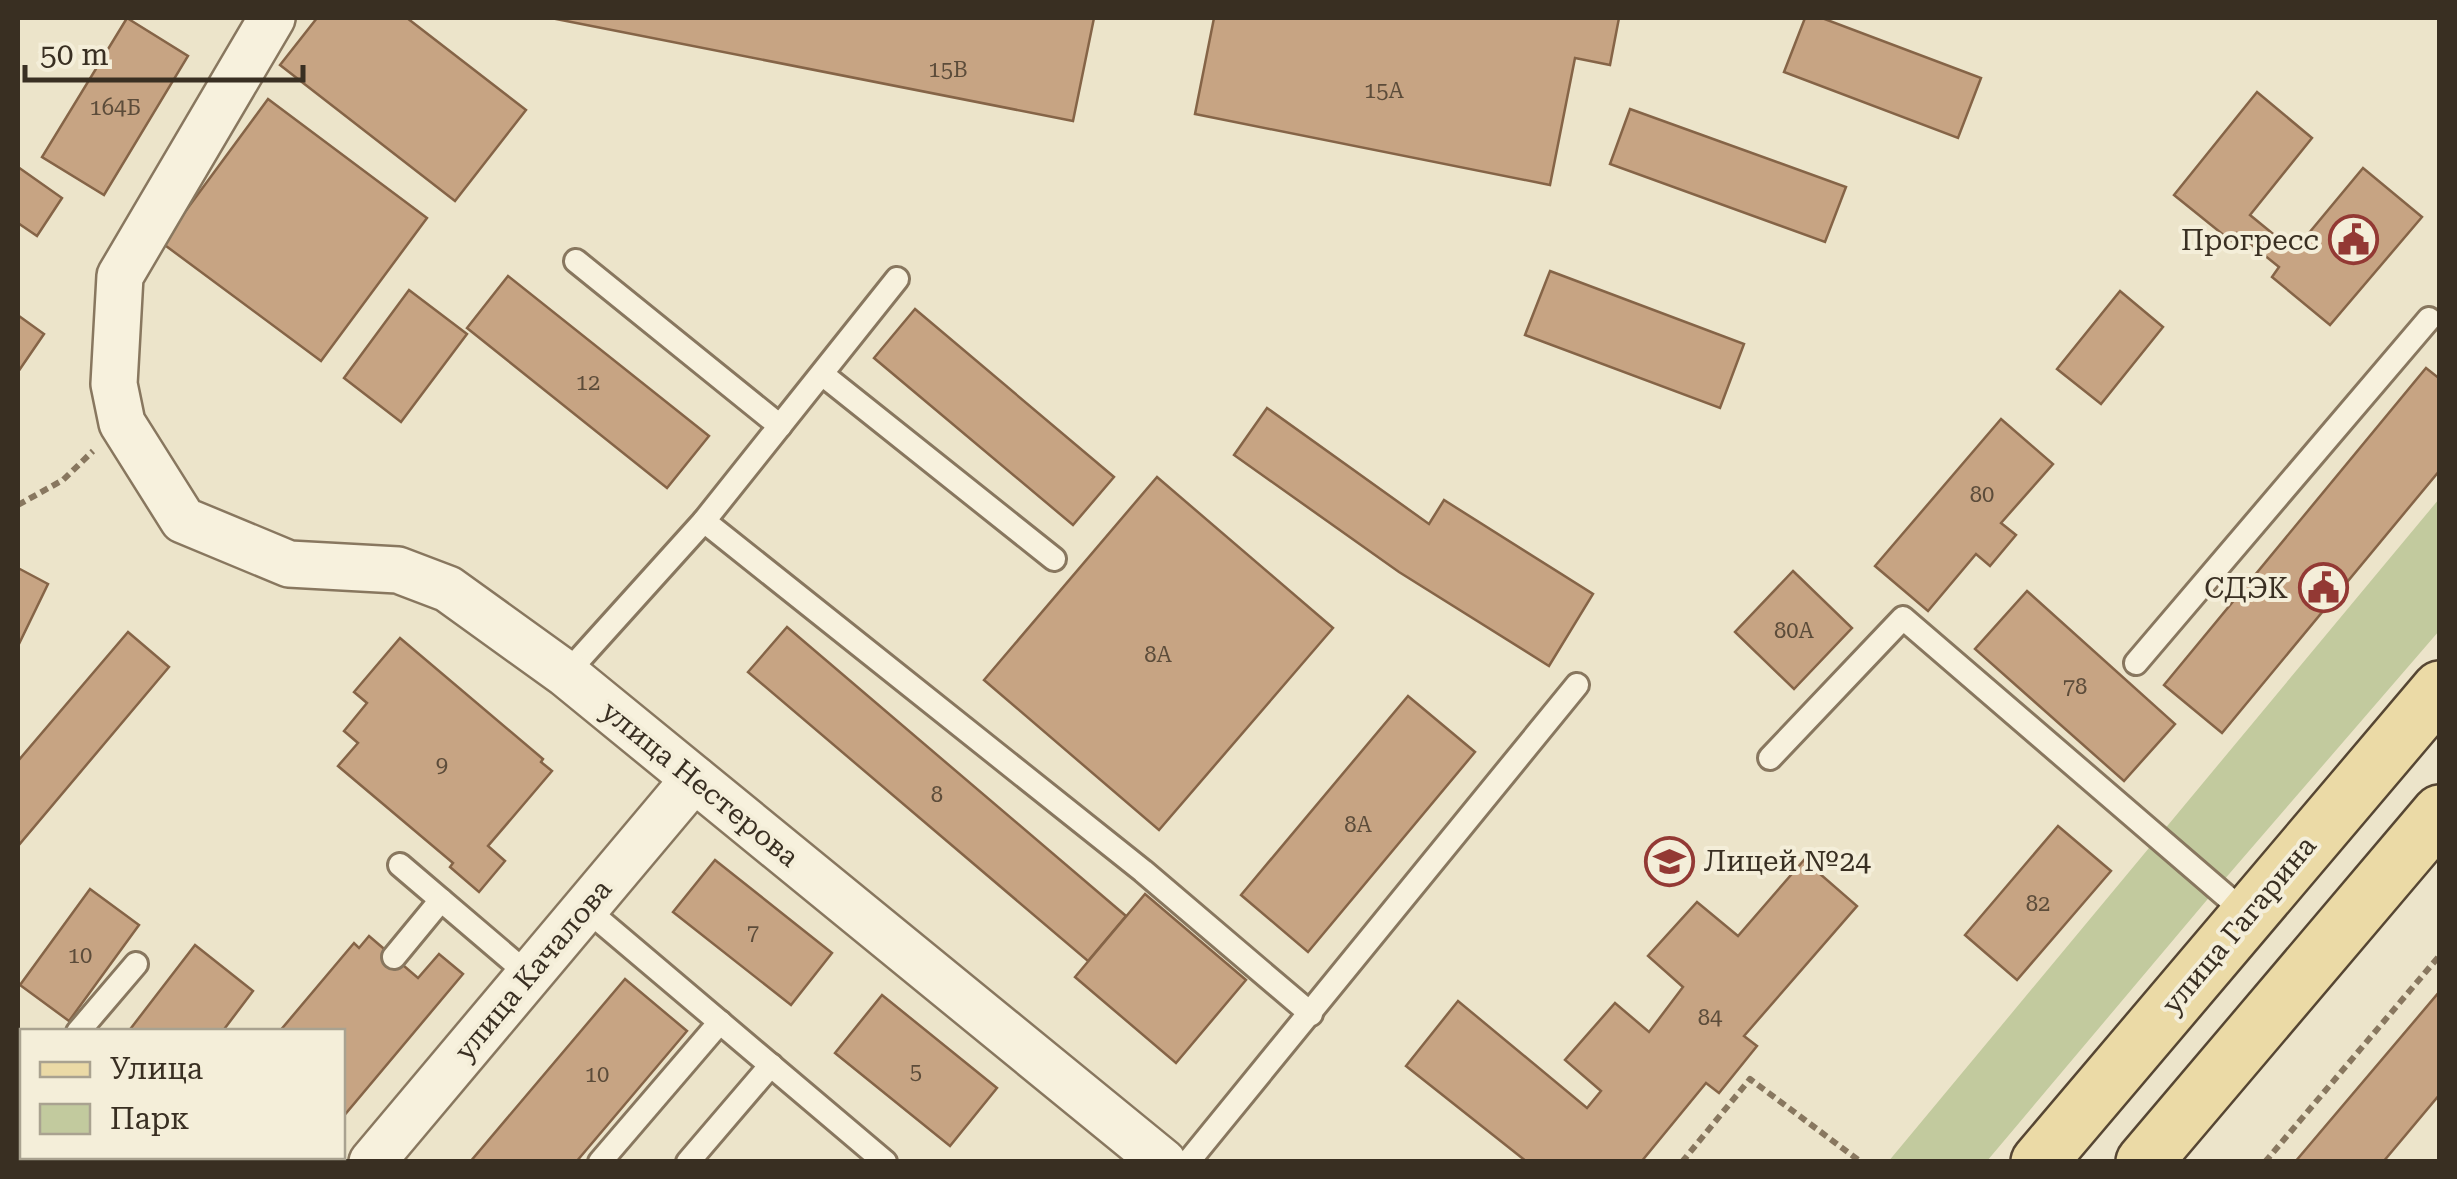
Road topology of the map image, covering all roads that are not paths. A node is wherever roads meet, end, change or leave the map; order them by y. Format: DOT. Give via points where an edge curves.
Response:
graph roads {
  1 [pos="272,18"];
  2 [pos="576,262"];
  3 [pos="897,279"];
  4 [pos="2436,317"];
  5 [pos="822,374"];
  6 [pos="780,426"];
  7 [pos="704,521"];
  8 [pos="1054,559"];
  9 [pos="2136,664"];
  10 [pos="566,674"];
  11 [pos="1577,685"];
  12 [pos="2440,689"];
  13 [pos="1770,758"];
  14 [pos="694,779"];
  15 [pos="2440,813"];
  16 [pos="400,865"];
  17 [pos="442,900"];
  18 [pos="586,908"];
  19 [pos="2248,915"];
  20 [pos="394,958"];
  21 [pos="136,964"];
  22 [pos="529,974"];
  23 [pos="1310,1014"];
  24 [pos="720,1022"];
  25 [pos="81,1029"];
  26 [pos="771,1065"];
  27 [pos="372,1162"];
  28 [pos="600,1162"];
  29 [pos="688,1162"];
  30 [pos="885,1162"];
  31 [pos="1163,1162"];
  32 [pos="1188,1162"];
  33 [pos="2039,1162"];
  34 [pos="2144,1162"];
  1 -- 10 [label="street, улица Нестерова" via="120,276 114,384 122,423 183,520 289,564 398,570 448,589"];
  2 -- 6 [label="lane"];
  3 -- 5 [label="lane"];
  4 -- 9 [label="lane"];
  5 -- 6 [label="lane"];
  5 -- 8 [label="lane"];
  6 -- 7 [label="lane"];
  7 -- 10 [label="lane"];
  7 -- 23 [label="lane" via="1144,872"];
  10 -- 14 [label="street, улица Нестерова"];
  11 -- 23 [label="lane"];
  12 -- 19 [label="main road, улица Гагарина"];
  13 -- 19 [label="lane" via="1902,618"];
  14 -- 18 [label="street, улица Качалова"];
  14 -- 31 [label="street, улица Нестерова"];
  15 -- 34 [label="main road"];
  16 -- 17 [label="lane"];
  17 -- 20 [label="lane"];
  17 -- 22 [label="lane"];
  18 -- 22 [label="street, улица Качалова"];
  18 -- 24 [label="lane"];
  19 -- 33 [label="main road, улица Гагарина"];
  21 -- 25 [label="lane"];
  22 -- 27 [label="street, улица Качалова"];
  23 -- 32 [label="lane"];
  24 -- 26 [label="lane"];
  24 -- 28 [label="lane"];
  26 -- 29 [label="lane"];
  26 -- 30 [label="lane"];
}
